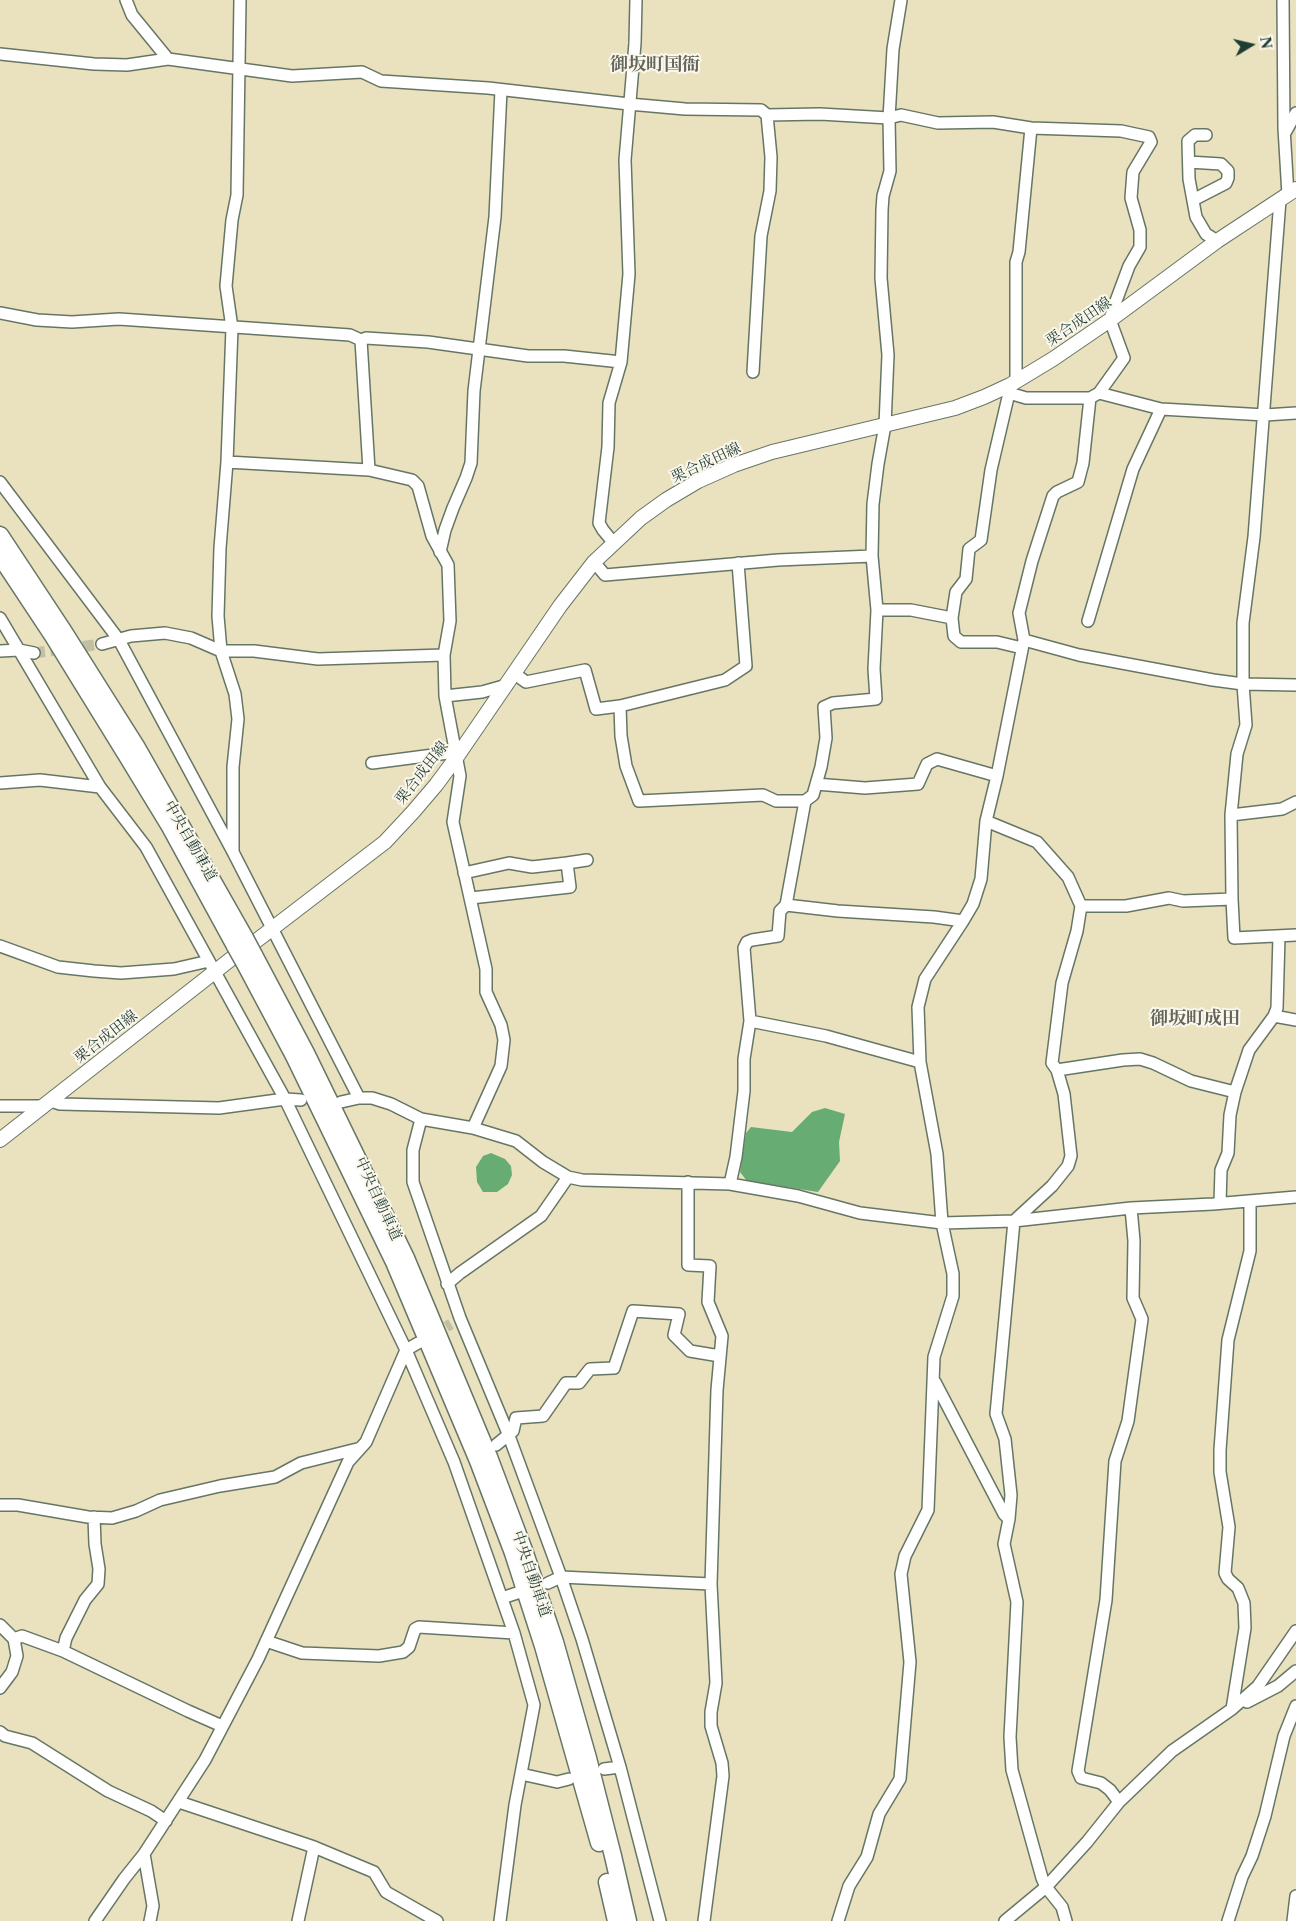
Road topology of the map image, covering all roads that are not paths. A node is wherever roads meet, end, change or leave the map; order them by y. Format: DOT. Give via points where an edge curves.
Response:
graph roads {
  1 [pos="126,0"];
  2 [pos="240,0"];
  3 [pos="636,0"];
  4 [pos="901,0"];
  5 [pos="1283,0"];
  6 [pos="0,54"];
  7 [pos="168,59"];
  8 [pos="238,68"];
  9 [pos="501,90"];
  10 [pos="629,104"];
  11 [pos="1296,113"];
  12 [pos="767,115"];
  13 [pos="888,118"];
  14 [pos="1031,128"];
  15 [pos="1285,133"];
  16 [pos="1206,135"];
  17 [pos="1189,162"];
  18 [pos="1288,194"];
  19 [pos="1193,200"];
  20 [pos="1217,241"];
  21 [pos="0,313"];
  22 [pos="1110,320"];
  23 [pos="232,328"];
  24 [pos="361,340"];
  25 [pos="479,349"];
  26 [pos="621,362"];
  27 [pos="753,372"];
  28 [pos="1012,387"];
  29 [pos="1094,396"];
  30 [pos="1161,409"];
  31 [pos="1296,413"];
  32 [pos="1265,415"];
  33 [pos="885,425"];
  34 [pos="227,462"];
  35 [pos="369,470"];
  36 [pos="0,482"];
  37 [pos="0,535"];
  38 [pos="613,542"];
  39 [pos="440,552"];
  40 [pos="0,556"];
  41 [pos="872,556"];
  42 [pos="594,562"];
  43 [pos="738,563"];
  44 [pos="877,610"];
  45 [pos="0,618"];
  46 [pos="952,618"];
  47 [pos="1088,621"];
  48 [pos="119,640"];
  49 [pos="102,644"];
  50 [pos="1023,644"];
  51 [pos="19,650"];
  52 [pos="0,651"];
  53 [pos="221,651"];
  54 [pos="34,653"];
  55 [pos="444,655"];
  56 [pos="511,679"];
  57 [pos="1243,684"];
  58 [pos="1296,684"];
  59 [pos="444,696"];
  60 [pos="620,706"];
  61 [pos="456,755"];
  62 [pos="372,763"];
  63 [pos="997,776"];
  64 [pos="0,783"];
  65 [pos="816,784"];
  66 [pos="100,787"];
  67 [pos="805,801"];
  68 [pos="1296,802"];
  69 [pos="1231,815"];
  70 [pos="986,821"];
  71 [pos="233,852"];
  72 [pos="587,860"];
  73 [pos="567,863"];
  74 [pos="464,873"];
  75 [pos="471,898"];
  76 [pos="1232,899"];
  77 [pos="786,905"];
  78 [pos="1081,906"];
  79 [pos="964,921"];
  80 [pos="271,929"];
  81 [pos="1296,935"];
  82 [pos="1279,936"];
  83 [pos="0,946"];
  84 [pos="244,950"];
  85 [pos="212,967"];
  86 [pos="1274,1016"];
  87 [pos="1296,1020"];
  88 [pos="750,1021"];
  89 [pos="920,1062"];
  90 [pos="1057,1070"];
  91 [pos="1235,1092"];
  92 [pos="359,1098"];
  93 [pos="285,1099"];
  94 [pos="302,1100"];
  95 [pos="341,1102"];
  96 [pos="47,1104"];
  97 [pos="0,1106"];
  98 [pos="421,1119"];
  99 [pos="473,1128"];
  100 [pos="0,1140"];
  101 [pos="568,1177"];
  102 [pos="688,1182"];
  103 [pos="730,1184"];
  104 [pos="1296,1197"];
  105 [pos="1250,1201"];
  106 [pos="1220,1203"];
  107 [pos="1131,1208"];
  108 [pos="1014,1221"];
  109 [pos="942,1223"];
  110 [pos="448,1284"];
  111 [pos="418,1343"];
  112 [pos="406,1350"];
  113 [pos="720,1356"];
  114 [pos="934,1381"];
  115 [pos="509,1436"];
  116 [pos="496,1446"];
  117 [pos="357,1450"];
  118 [pos="0,1505"];
  119 [pos="94,1517"];
  120 [pos="1009,1519"];
  121 [pos="561,1577"];
  122 [pos="548,1583"];
  123 [pos="711,1584"];
  124 [pos="516,1593"];
  125 [pos="502,1598"];
  126 [pos="0,1625"];
  127 [pos="1296,1630"];
  128 [pos="514,1633"];
  129 [pos="14,1639"];
  130 [pos="266,1641"];
  131 [pos="63,1651"];
  132 [pos="1296,1671"];
  133 [pos="0,1688"];
  134 [pos="1296,1706"];
  135 [pos="1232,1709"];
  136 [pos="222,1726"];
  137 [pos="0,1732"];
  138 [pos="620,1767"];
  139 [pos="604,1769"];
  140 [pos="521,1774"];
  141 [pos="568,1779"];
  142 [pos="179,1802"];
  143 [pos="1119,1802"];
  144 [pos="166,1821"];
  145 [pos="314,1846"];
  146 [pos="144,1854"];
  147 [pos="1046,1887"];
  148 [pos="1296,1896"];
  149 [pos="95,1921"];
  150 [pos="150,1921"];
  151 [pos="298,1921"];
  152 [pos="437,1921"];
  153 [pos="500,1921"];
  154 [pos="616,1921"];
  155 [pos="628,1921"];
  156 [pos="660,1921"];
  157 [pos="704,1921"];
  158 [pos="838,1921"];
  159 [pos="1004,1921"];
  160 [pos="1066,1921"];
  161 [pos="1228,1921"];
  162 [pos="1293,1921"];
  1 -- 7 [label="street" via="132,15"];
  2 -- 8 [label="street"];
  3 -- 10 [label="street"];
  4 -- 13 [label="street" via="893,49"];
  5 -- 15 [label="street"];
  6 -- 7 [label="street" via="127,65"];
  7 -- 8 [label="street"];
  8 -- 9 [label="street" via="292,76 362,72 381,82"];
  8 -- 23 [label="street" via="237,195 226,286"];
  9 -- 10 [label="street"];
  9 -- 25 [label="street" via="495,218"];
  10 -- 12 [label="street" via="761,110"];
  10 -- 26 [label="street" via="625,160 629,274"];
  11 -- 15 [label="street"];
  12 -- 13 [label="street"];
  12 -- 27 [label="street" via="770,191 762,236"];
  13 -- 14 [label="street" via="901,115 938,123 993,122"];
  13 -- 33 [label="street" via="890,171 883,196 881,278 888,355"];
  14 -- 22 [label="street" via="1121,131 1149,136 1151,142 1133,172 1131,198 1140,230 1140,247 1129,266"];
  14 -- 28 [label="street" via="1016,262"];
  15 -- 18 [label="street"];
  16 -- 17 [label="street" via="1195,135 1188,141"];
  17 -- 19 [label="street"];
  17 -- 19 [label="street" via="1221,164 1228,171 1226,183"];
  18 -- 20 [label="main road, 栗合成田線"];
  18 -- 32 [label="street"];
  19 -- 20 [label="street" via="1196,217 1206,234"];
  20 -- 22 [label="main road, 栗合成田線"];
  21 -- 23 [label="street" via="37,320 119,319"];
  22 -- 28 [label="main road, 栗合成田線"];
  22 -- 29 [label="street" via="1124,358"];
  23 -- 24 [label="street" via="350,335"];
  23 -- 34 [label="street"];
  24 -- 25 [label="street" via="428,342"];
  24 -- 35 [label="street"];
  25 -- 26 [label="street" via="528,356"];
  25 -- 39 [label="street" via="471,463 445,530"];
  26 -- 38 [label="street" via="609,403 608,447 599,523"];
  28 -- 29 [label="street" via="1026,398"];
  28 -- 33 [label="main road, 栗合成田線" via="955,408"];
  28 -- 46 [label="street" via="990,470 981,540 969,548 966,579 956,592"];
  29 -- 30 [label="street"];
  29 -- 50 [label="street" via="1078,482 1053,496 1032,561 1019,613"];
  30 -- 32 [label="street"];
  30 -- 47 [label="street" via="1133,470"];
  31 -- 32 [label="street"];
  32 -- 57 [label="street" via="1242,623"];
  33 -- 38 [label="main road, 栗合成田線" via="772,452 725,469 666,500"];
  33 -- 41 [label="street" via="873,504"];
  34 -- 35 [label="street"];
  34 -- 53 [label="street" via="220,548 218,616"];
  35 -- 39 [label="street" via="412,480 418,486 432,536"];
  36 -- 48 [label="street"];
  37 -- 84 [label="highway, 中央自動車道" via="136,746"];
  38 -- 42 [label="main road, 栗合成田線"];
  39 -- 55 [label="street" via="448,565 450,584 450,622"];
  40 -- 84 [label="highway, 中央自動車道" via="127,756"];
  41 -- 43 [label="street"];
  41 -- 44 [label="street"];
  42 -- 43 [label="street" via="605,576"];
  42 -- 56 [label="main road, 栗合成田線"];
  43 -- 60 [label="street" via="746,666 725,680"];
  44 -- 46 [label="street" via="912,610"];
  44 -- 65 [label="street" via="876,699 833,703 824,707 826,738"];
  45 -- 51 [label="street"];
  46 -- 50 [label="street" via="954,636 961,642"];
  48 -- 49 [label="street"];
  48 -- 53 [label="street" via="165,634 191,638"];
  48 -- 71 [label="street"];
  50 -- 57 [label="street"];
  50 -- 63 [label="street"];
  51 -- 52 [label="street"];
  51 -- 54 [label="street"];
  51 -- 66 [label="street"];
  53 -- 55 [label="street" via="254,651 318,659"];
  53 -- 71 [label="street" via="235,694 238,719 233,767"];
  55 -- 59 [label="street"];
  56 -- 59 [label="street" via="482,692"];
  56 -- 60 [label="street" via="526,682 585,670 596,708"];
  56 -- 61 [label="main road, 栗合成田線"];
  57 -- 58 [label="street"];
  57 -- 69 [label="street" via="1246,725 1236,754"];
  59 -- 61 [label="street"];
  60 -- 67 [label="street" via="626,766 639,801 763,795 776,801"];
  61 -- 62 [label="street"];
  61 -- 74 [label="street" via="460,776 453,822"];
  61 -- 80 [label="main road, 栗合成田線" via="436,785 385,842"];
  63 -- 65 [label="street" via="937,759 927,764 918,784 865,788"];
  63 -- 70 [label="street"];
  64 -- 66 [label="street" via="40,780"];
  65 -- 67 [label="street" via="813,795"];
  66 -- 85 [label="street" via="146,847"];
  67 -- 77 [label="street"];
  68 -- 69 [label="street" via="1282,809"];
  69 -- 76 [label="street"];
  70 -- 78 [label="street" via="1037,842 1068,877"];
  70 -- 79 [label="street" via="981,879"];
  71 -- 80 [label="street"];
  72 -- 73 [label="street"];
  73 -- 74 [label="street" via="532,867 508,863"];
  73 -- 75 [label="street" via="570,887"];
  74 -- 75 [label="street"];
  75 -- 99 [label="street" via="486,969 486,992 504,1040 501,1066"];
  76 -- 78 [label="street" via="1183,901 1169,898 1126,906"];
  76 -- 82 [label="street" via="1234,938"];
  77 -- 79 [label="street"];
  77 -- 88 [label="street" via="780,911 778,936 752,940 744,948"];
  78 -- 90 [label="street" via="1078,931 1062,983 1052,1063"];
  79 -- 89 [label="street" via="924,980 918,1007"];
  80 -- 84 [label="main road, 栗合成田線"];
  80 -- 92 [label="street"];
  81 -- 82 [label="street"];
  82 -- 86 [label="street"];
  83 -- 85 [label="street" via="58,967 94,971 121,973"];
  84 -- 85 [label="main road, 栗合成田線"];
  84 -- 154 [label="highway, 中央自動車道" via="394,1262 478,1461 513,1553 543,1646 600,1849"];
  84 -- 155 [label="highway, 中央自動車道" via="327,1094 406,1258 489,1456 555,1642 588,1758"];
  85 -- 93 [label="street"];
  85 -- 96 [label="main road, 栗合成田線"];
  86 -- 87 [label="street"];
  86 -- 91 [label="street" via="1249,1050"];
  88 -- 89 [label="street" via="826,1036"];
  88 -- 103 [label="street" via="740,1128"];
  89 -- 109 [label="street" via="937,1154"];
  90 -- 91 [label="street" via="1140,1059 1192,1081"];
  90 -- 108 [label="street" via="1064,1094 1071,1156 1068,1166 1052,1186"];
  91 -- 106 [label="street" via="1228,1153 1221,1170"];
  92 -- 95 [label="street"];
  92 -- 98 [label="street" via="390,1104"];
  93 -- 94 [label="street"];
  93 -- 96 [label="street" via="219,1108"];
  93 -- 112 [label="street"];
  96 -- 97 [label="street"];
  96 -- 100 [label="main road, 栗合成田線"];
  98 -- 99 [label="street"];
  98 -- 110 [label="street" via="413,1150 413,1182"];
  99 -- 101 [label="street" via="516,1141"];
  101 -- 102 [label="street" via="626,1182"];
  101 -- 110 [label="street" via="541,1216"];
  102 -- 103 [label="street"];
  102 -- 113 [label="street" via="688,1265 710,1266 708,1302 722,1336"];
  103 -- 109 [label="street" via="798,1196 860,1214"];
  104 -- 105 [label="street"];
  105 -- 106 [label="street"];
  105 -- 135 [label="street" via="1250,1251 1228,1340 1220,1458 1228,1527 1225,1573 1238,1588 1244,1603 1246,1628"];
  106 -- 107 [label="street"];
  107 -- 108 [label="street"];
  107 -- 143 [label="street" via="1133,1298 1142,1319 1128,1421 1116,1460 1106,1600 1078,1771 1081,1778 1101,1783"];
  108 -- 109 [label="street"];
  108 -- 120 [label="street" via="996,1414 1005,1439 1011,1495"];
  109 -- 114 [label="street" via="953,1274 953,1296 934,1357"];
  110 -- 115 [label="street" via="456,1321"];
  111 -- 112 [label="street"];
  112 -- 117 [label="street" via="366,1442"];
  112 -- 125 [label="street" via="459,1459"];
  113 -- 115 [label="street" via="690,1351 674,1335 679,1314 633,1311 614,1368 590,1369 579,1383 566,1383 543,1416 516,1418"];
  113 -- 123 [label="street"];
  114 -- 120 [label="street"];
  114 -- 158 [label="street" via="928,1510 905,1556 901,1574 910,1662 900,1779 879,1814 867,1857 849,1886"];
  115 -- 116 [label="street"];
  115 -- 121 [label="street"];
  117 -- 119 [label="street" via="301,1463 275,1477 169,1498 112,1518"];
  117 -- 130 [label="street" via="344,1470"];
  118 -- 119 [label="street"];
  119 -- 131 [label="street" via="98,1584 85,1600"];
  120 -- 147 [label="street" via="1004,1544 1017,1602 1010,1738 1012,1770"];
  121 -- 122 [label="street"];
  121 -- 123 [label="street"];
  121 -- 138 [label="street"];
  123 -- 157 [label="street" via="716,1683 711,1726 723,1776"];
  124 -- 125 [label="street"];
  125 -- 128 [label="street"];
  126 -- 129 [label="street"];
  127 -- 135 [label="street" via="1258,1686"];
  128 -- 130 [label="street" via="419,1627 403,1652 379,1656 302,1653"];
  128 -- 140 [label="street" via="534,1705"];
  129 -- 131 [label="street" via="22,1636"];
  129 -- 133 [label="street" via="17,1656"];
  130 -- 136 [label="street"];
  131 -- 136 [label="street"];
  132 -- 135 [label="street" via="1278,1686"];
  134 -- 161 [label="street" via="1284,1736 1255,1848"];
  135 -- 143 [label="street" via="1172,1751"];
  136 -- 142 [label="street"];
  137 -- 144 [label="street" via="32,1743 108,1791"];
  138 -- 139 [label="street"];
  138 -- 156 [label="street"];
  140 -- 141 [label="street" via="557,1782"];
  140 -- 153 [label="street"];
  142 -- 144 [label="street"];
  142 -- 145 [label="street"];
  143 -- 147 [label="street"];
  144 -- 146 [label="street"];
  145 -- 151 [label="street"];
  145 -- 152 [label="street" via="374,1872 386,1892"];
  146 -- 149 [label="street"];
  146 -- 150 [label="street" via="153,1906"];
  147 -- 159 [label="street"];
  147 -- 160 [label="street" via="1062,1907"];
  148 -- 162 [label="street"];
}
